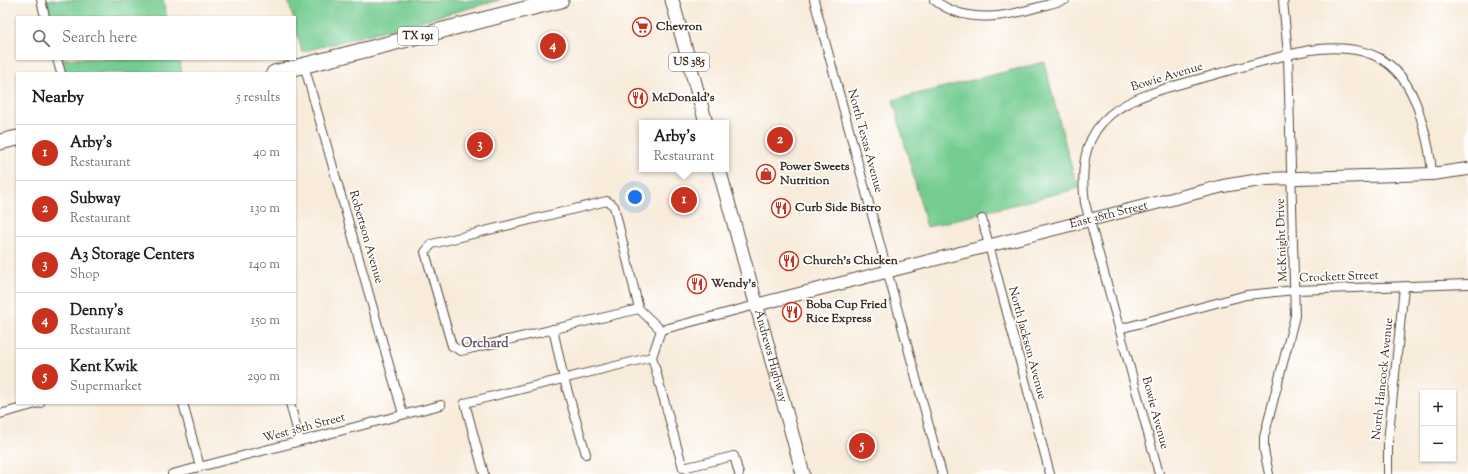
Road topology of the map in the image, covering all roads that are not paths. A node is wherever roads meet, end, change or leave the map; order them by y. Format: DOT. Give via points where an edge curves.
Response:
graph roads {
  1 [pos="41,0"];
  2 [pos="561,0"];
  3 [pos="672,0"];
  4 [pos="814,0"];
  5 [pos="934,0"];
  6 [pos="1065,0"];
  7 [pos="1282,0"];
  8 [pos="45,16"];
  9 [pos="1288,55"];
  10 [pos="57,60"];
  11 [pos="304,65"];
  12 [pos="61,72"];
  13 [pos="278,72"];
  14 [pos="705,120"];
  15 [pos="16,138"];
  16 [pos="0,142"];
  17 [pos="1468,170"];
  18 [pos="720,172"];
  19 [pos="1432,174"];
  20 [pos="1292,178"];
  21 [pos="982,219"];
  22 [pos="1089,220"];
  23 [pos="989,246"];
  24 [pos="887,272"];
  25 [pos="1468,284"];
  26 [pos="1404,287"];
  27 [pos="1296,290"];
  28 [pos="756,305"];
  29 [pos="639,308"];
  30 [pos="553,329"];
  31 [pos="1119,329"];
  32 [pos="661,330"];
  33 [pos="652,357"];
  34 [pos="564,379"];
  35 [pos="36,404"];
  36 [pos="183,404"];
  37 [pos="290,404"];
  38 [pos="441,405"];
  39 [pos="0,414"];
  40 [pos="403,414"];
  41 [pos="300,441"];
  42 [pos="586,454"];
  43 [pos="200,467"];
  44 [pos="800,473"];
  45 [pos="172,474"];
  46 [pos="484,474"];
  47 [pos="740,474"];
  48 [pos="942,474"];
  49 [pos="1050,474"];
  50 [pos="1159,474"];
  51 [pos="1269,474"];
  52 [pos="1388,474"];
  1 -- 8 [label="street"];
  2 -- 11 [label="highway, TX 191"];
  3 -- 14 [label="main road, US 385"];
  4 -- 24 [label="street, North Texas Avenue"];
  5 -- 6 [label="street" via="954,12 987,18"];
  7 -- 9 [label="street, McKnight Drive"];
  9 -- 19 [label="street, Bowie Avenue" via="1326,48 1343,48 1368,53 1391,66 1408,85 1415,100 1427,139"];
  9 -- 20 [label="street, McKnight Drive"];
  9 -- 22 [label="street, Bowie Avenue" via="1148,93 1115,110 1096,130 1085,155 1083,189"];
  10 -- 12 [label="street"];
  11 -- 13 [label="highway, TX 191"];
  11 -- 40 [label="street, Robertson Avenue"];
  15 -- 16 [label="highway"];
  17 -- 19 [label="street, East 38th Street"];
  18 -- 28 [label="main road, Andrews Highway"];
  19 -- 20 [label="street, East 38th Street"];
  20 -- 22 [label="street, East 38th Street" via="1266,179 1224,186"];
  20 -- 27 [label="street, McKnight Drive"];
  21 -- 23 [label="street, North Jackson Avenue"];
  22 -- 23 [label="street, East 38th Street"];
  22 -- 31 [label="street, Bowie Avenue"];
  23 -- 24 [label="street, East 38th Street"];
  23 -- 49 [label="street, North Jackson Avenue"];
  24 -- 28 [label="street, East 38th Street"];
  24 -- 48 [label="street, North Texas Avenue"];
  25 -- 26 [label="street, Crockett Street"];
  26 -- 27 [label="street, Crockett Street"];
  26 -- 52 [label="street, North Hancock Avenue" via="1388,442"];
  27 -- 31 [label="street, Crockett Street" via="1246,295"];
  27 -- 51 [label="street, McKnight Drive" via="1296,316 1264,437"];
  28 -- 32 [label="street"];
  28 -- 44 [label="main road, Andrews Highway"];
  29 -- 30 [label="street"];
  29 -- 30 [label="street" via="614,206 607,200 432,244 425,252 452,346 456,349 461,351"];
  29 -- 32 [label="street"];
  30 -- 34 [label="street"];
  31 -- 50 [label="street, Bowie Avenue"];
  32 -- 33 [label="street"];
  33 -- 34 [label="street"];
  33 -- 47 [label="street" via="683,468 734,456"];
  34 -- 42 [label="street"];
  34 -- 46 [label="street" via="465,403"];
  35 -- 39 [label="street"];
  36 -- 43 [label="street"];
  37 -- 41 [label="street"];
  38 -- 40 [label="street, West 38th Street"];
  40 -- 41 [label="street, West 38th Street"];
  41 -- 43 [label="street, West 38th Street"];
  43 -- 45 [label="street, West 38th Street"];
}
